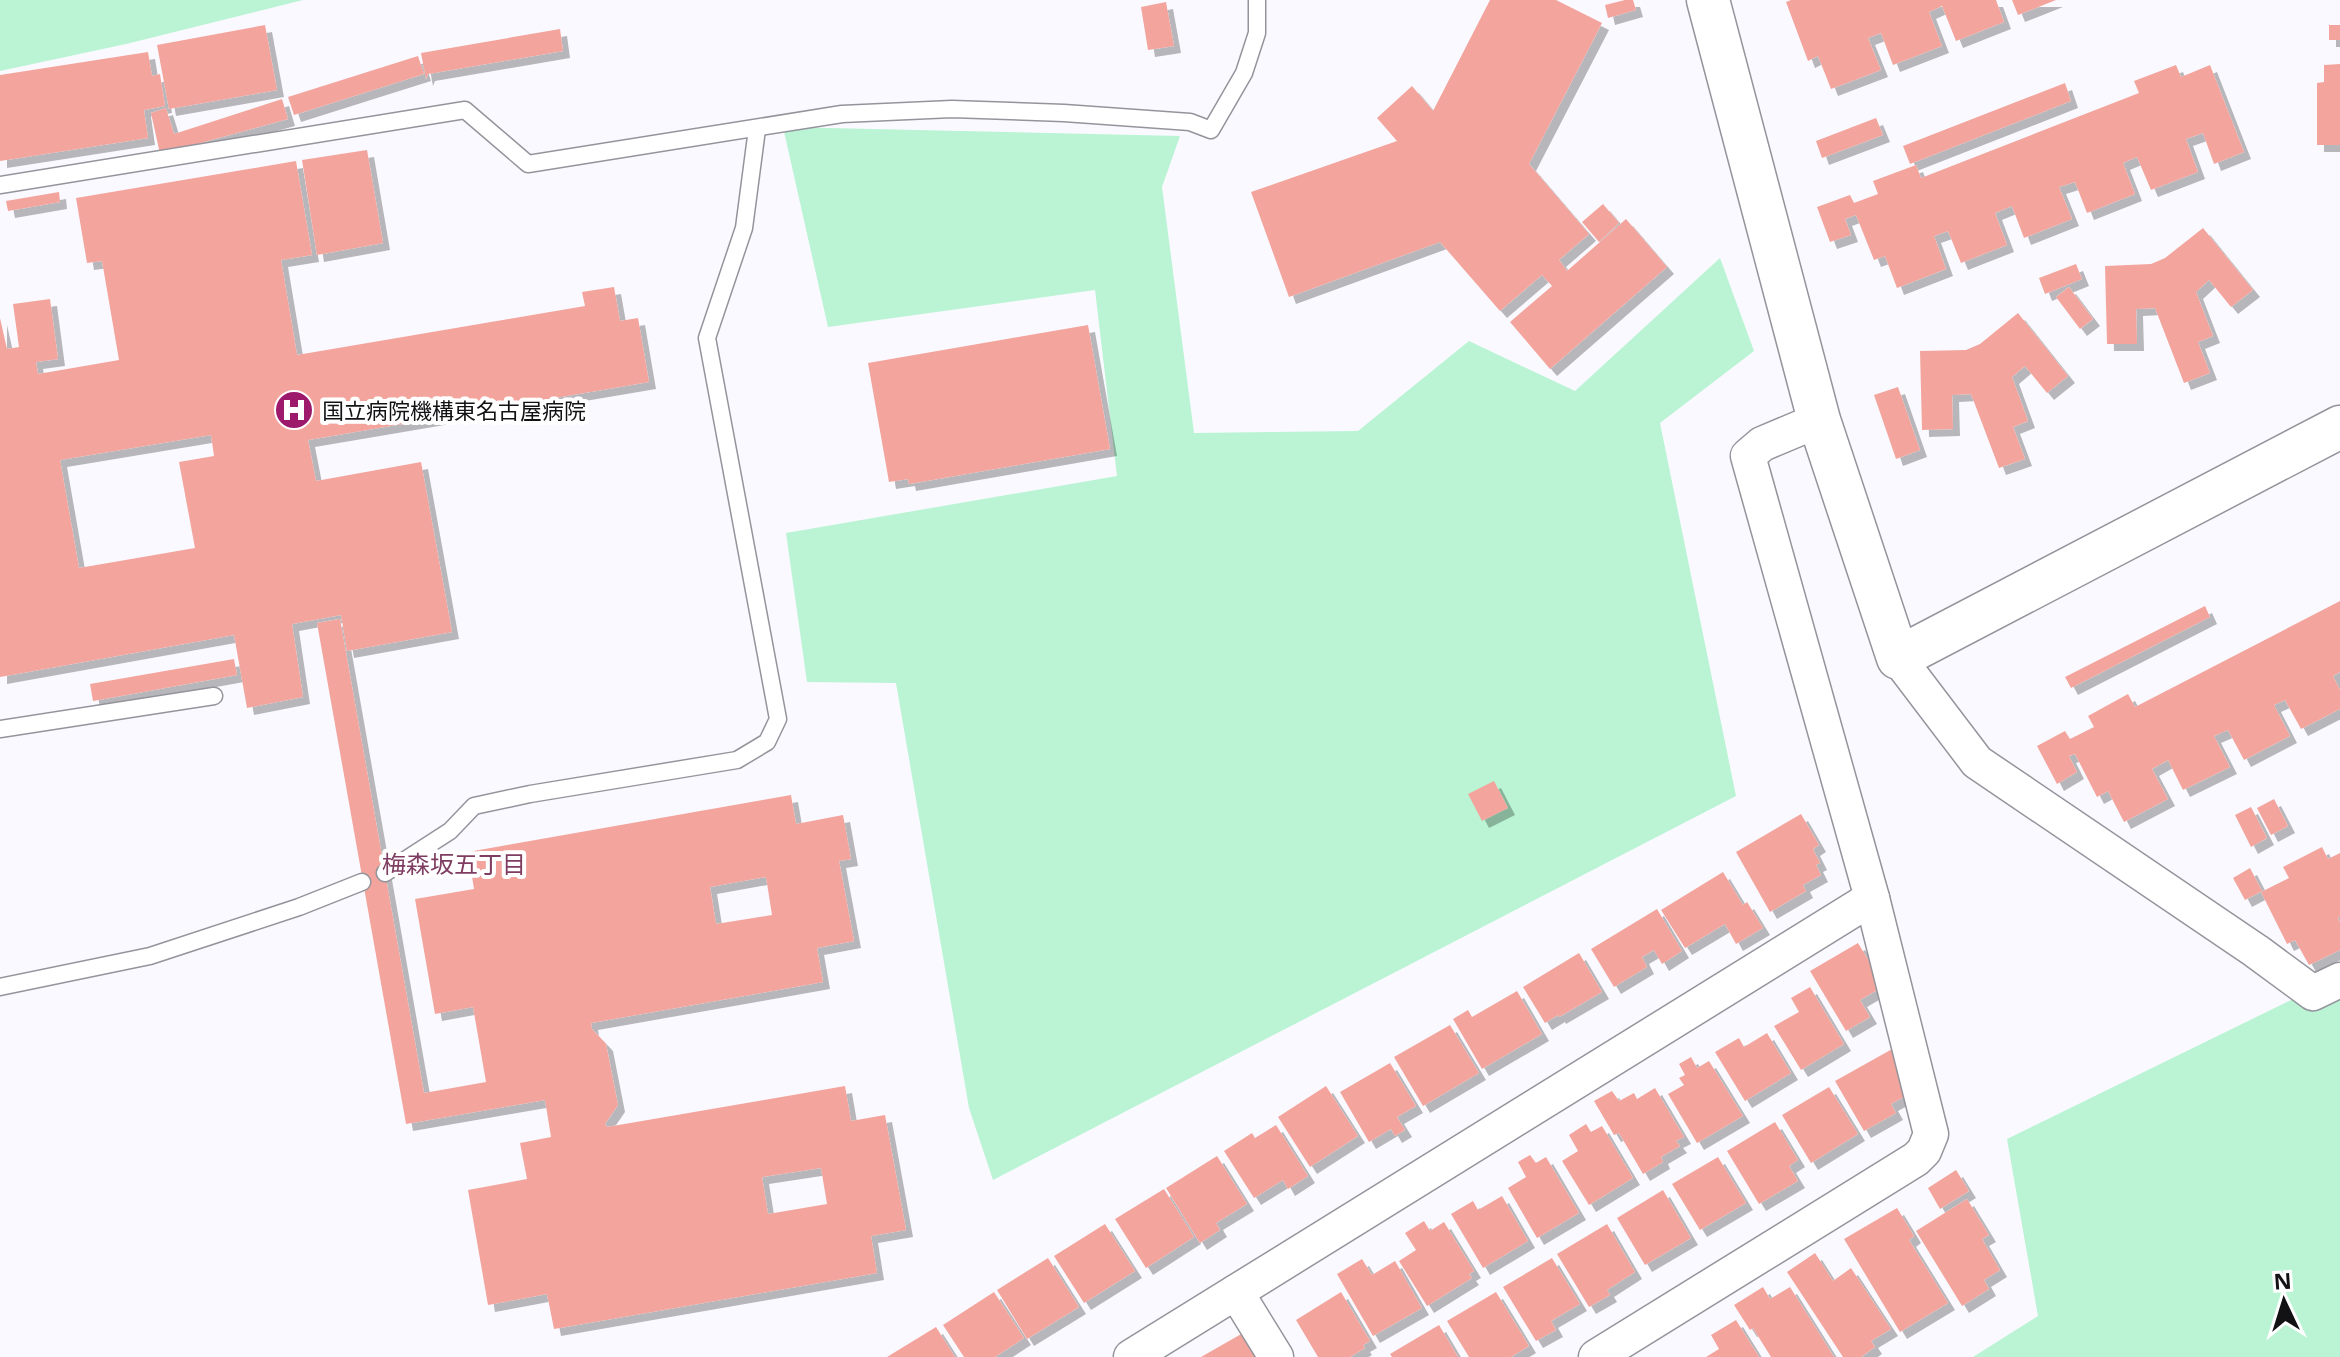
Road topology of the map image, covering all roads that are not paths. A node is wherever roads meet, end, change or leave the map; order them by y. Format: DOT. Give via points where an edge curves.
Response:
graph roads {
  1 [pos="1257,0"];
  2 [pos="1708,0"];
  3 [pos="757,129"];
  4 [pos="0,185"];
  5 [pos="1819,420"];
  6 [pos="2340,427"];
  7 [pos="1898,658"];
  8 [pos="214,696"];
  9 [pos="0,729"];
  10 [pos="385,873"];
  11 [pos="362,882"];
  12 [pos="1872,898"];
  13 [pos="2340,980"];
  14 [pos="0,987"];
  15 [pos="1236,1292"];
  16 [pos="1131,1357"];
  17 [pos="1276,1357"];
  18 [pos="1596,1357"];
  1 -- 3 [label="lane" via="1257,33 1244,73 1211,130 1190,122 952,109 842,114"];
  2 -- 5 [label="street"];
  3 -- 4 [label="lane" via="528,164 465,110"];
  3 -- 10 [label="lane" via="744,228 707,338 778,719 767,742 737,760 474,806 450,831"];
  5 -- 7 [label="street"];
  5 -- 12 [label="street" via="1762,444 1748,456"];
  6 -- 7 [label="street"];
  7 -- 13 [label="street" via="1977,762 2313,993"];
  8 -- 9 [label="lane"];
  11 -- 14 [label="lane" via="150,956"];
  12 -- 15 [label="street"];
  12 -- 18 [label="street" via="1931,1134 1924,1151"];
  15 -- 16 [label="street"];
  15 -- 17 [label="street"];
}
